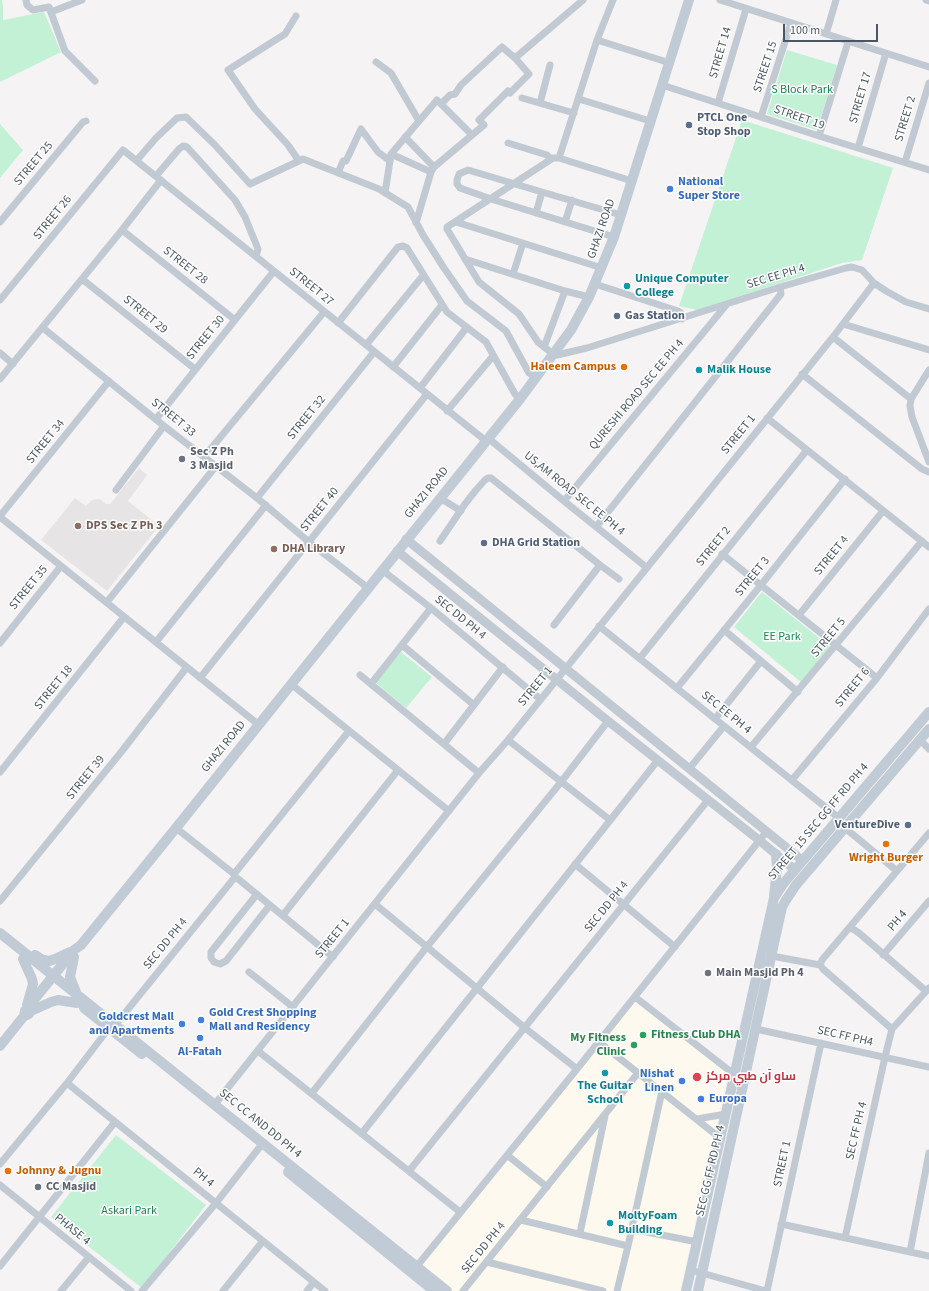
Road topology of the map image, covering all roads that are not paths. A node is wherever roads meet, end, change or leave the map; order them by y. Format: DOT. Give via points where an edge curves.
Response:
graph roads {
  1 [pos="26,0"];
  2 [pos="82,0"];
  3 [pos="583,0"];
  4 [pos="613,0"];
  5 [pos="720,0"];
  6 [pos="836,0"];
  7 [pos="926,0"];
  8 [pos="686,1"];
  9 [pos="929,1"];
  10 [pos="746,9"];
  11 [pos="51,12"];
  12 [pos="296,16"];
  13 [pos="791,24"];
  14 [pos="826,34"];
  15 [pos="597,40"];
  16 [pos="848,42"];
  17 [pos="886,53"];
  18 [pos="515,58"];
  19 [pos="376,62"];
  20 [pos="670,62"];
  21 [pos="550,65"];
  22 [pos="929,67"];
  23 [pos="95,81"];
  24 [pos="929,82"];
  25 [pos="662,85"];
  26 [pos="522,98"];
  27 [pos="579,98"];
  28 [pos="540,103"];
  29 [pos="718,103"];
  30 [pos="441,104"];
  31 [pos="574,113"];
  32 [pos="761,117"];
  33 [pos="650,120"];
  34 [pos="86,121"];
  35 [pos="419,121"];
  36 [pos="472,135"];
  37 [pos="819,136"];
  38 [pos="406,137"];
  39 [pos="508,143"];
  40 [pos="858,148"];
  41 [pos="123,150"];
  42 [pos="390,157"];
  43 [pos="559,158"];
  44 [pos="551,159"];
  45 [pos="137,160"];
  46 [pos="300,161"];
  47 [pos="905,162"];
  48 [pos="432,170"];
  49 [pos="929,170"];
  50 [pos="338,173"];
  51 [pos="158,178"];
  52 [pos="632,180"];
  53 [pos="514,184"];
  54 [pos="542,192"];
  55 [pos="385,193"];
  56 [pos="491,199"];
  57 [pos="572,200"];
  58 [pos="536,213"];
  59 [pos="621,215"];
  60 [pos="0,222"];
  61 [pos="456,222"];
  62 [pos="565,222"];
  63 [pos="416,223"];
  64 [pos="122,230"];
  65 [pos="614,237"];
  66 [pos="524,243"];
  67 [pos="256,256"];
  68 [pos="465,259"];
  69 [pos="602,268"];
  70 [pos="274,271"];
  71 [pos="513,274"];
  72 [pos="424,276"];
  73 [pos="82,279"];
  74 [pos="874,283"];
  75 [pos="595,284"];
  76 [pos="780,287"];
  77 [pos="565,290"];
  78 [pos="589,297"];
  79 [pos="0,300"];
  80 [pos="728,304"];
  81 [pos="442,305"];
  82 [pos="929,309"];
  83 [pos="324,312"];
  84 [pos="682,319"];
  85 [pos="235,320"];
  86 [pos="338,323"];
  87 [pos="843,324"];
  88 [pos="467,327"];
  89 [pos="43,328"];
  90 [pos="833,336"];
  91 [pos="366,345"];
  92 [pos="544,347"];
  93 [pos="929,350"];
  94 [pos="374,352"];
  95 [pos="0,353"];
  96 [pos="553,354"];
  97 [pos="494,356"];
  98 [pos="13,364"];
  99 [pos="393,367"];
  100 [pos="195,369"];
  101 [pos="929,370"];
  102 [pos="802,374"];
  103 [pos="536,378"];
  104 [pos="0,380"];
  105 [pos="109,381"];
  106 [pos="420,388"];
  107 [pos="427,394"];
  108 [pos="520,399"];
  109 [pos="911,399"];
  110 [pos="447,410"];
  111 [pos="767,418"];
  112 [pos="156,419"];
  113 [pos="164,426"];
  114 [pos="487,440"];
  115 [pos="807,450"];
  116 [pos="204,457"];
  117 [pos="929,462"];
  118 [pos="216,466"];
  119 [pos="929,472"];
  120 [pos="845,479"];
  121 [pos="116,490"];
  122 [pos="257,498"];
  123 [pos="440,498"];
  124 [pos="564,501"];
  125 [pos="266,505"];
  126 [pos="461,511"];
  127 [pos="883,511"];
  128 [pos="0,517"];
  129 [pos="596,527"];
  130 [pos="406,539"];
  131 [pos="309,542"];
  132 [pos="440,542"];
  133 [pos="922,542"];
  134 [pos="929,547"];
  135 [pos="397,551"];
  136 [pos="722,554"];
  137 [pos="600,565"];
  138 [pos="61,566"];
  139 [pos="646,567"];
  140 [pos="382,570"];
  141 [pos="619,579"];
  142 [pos="761,585"];
  143 [pos="368,588"];
  144 [pos="107,602"];
  145 [pos="431,608"];
  146 [pos="929,609"];
  147 [pos="799,615"];
  148 [pos="124,617"];
  149 [pos="554,625"];
  150 [pos="599,626"];
  151 [pos="724,630"];
  152 [pos="156,642"];
  153 [pos="0,643"];
  154 [pos="402,645"];
  155 [pos="836,646"];
  156 [pos="640,658"];
  157 [pos="761,661"];
  158 [pos="187,667"];
  159 [pos="503,667"];
  160 [pos="564,669"];
  161 [pos="360,675"];
  162 [pos="200,678"];
  163 [pos="877,678"];
  164 [pos="556,679"];
  165 [pos="291,684"];
  166 [pos="371,684"];
  167 [pos="677,688"];
  168 [pos="798,692"];
  169 [pos="540,699"];
  170 [pos="474,705"];
  171 [pos="929,712"];
  172 [pos="715,719"];
  173 [pos="608,721"];
  174 [pos="259,725"];
  175 [pos="724,726"];
  176 [pos="929,729"];
  177 [pos="349,731"];
  178 [pos="508,740"];
  179 [pos="920,740"];
  180 [pos="444,744"];
  181 [pos="751,747"];
  182 [pos="929,749"];
  183 [pos="658,760"];
  184 [pos="689,769"];
  185 [pos="398,770"];
  186 [pos="0,772"];
  187 [pos="479,773"];
  188 [pos="792,780"];
  189 [pos="561,782"];
  190 [pos="708,800"];
  191 [pos="449,811"];
  192 [pos="839,818"];
  193 [pos="610,820"];
  194 [pos="176,828"];
  195 [pos="845,828"];
  196 [pos="767,831"];
  197 [pos="928,837"];
  198 [pos="759,840"];
  199 [pos="776,854"];
  200 [pos="803,861"];
  201 [pos="575,864"];
  202 [pos="795,870"];
  203 [pos="897,871"];
  204 [pos="234,875"];
  205 [pos="257,894"];
  206 [pos="774,898"];
  207 [pos="0,901"];
  208 [pos="929,901"];
  209 [pos="270,904"];
  210 [pos="375,904"];
  211 [pos="623,904"];
  212 [pos="283,915"];
  213 [pos="850,927"];
  214 [pos="0,932"];
  215 [pos="0,941"];
  216 [pos="675,947"];
  217 [pos="426,948"];
  218 [pos="76,951"];
  219 [pos="884,955"];
  220 [pos="24,956"];
  221 [pos="333,956"];
  222 [pos="772,956"];
  223 [pos="820,965"];
  224 [pos="249,972"];
  225 [pos="53,980"];
  226 [pos="476,989"];
  227 [pos="928,990"];
  228 [pos="635,997"];
  229 [pos="77,998"];
  230 [pos="293,1007"];
  231 [pos="27,1012"];
  232 [pos="112,1026"];
  233 [pos="525,1028"];
  234 [pos="756,1029"];
  235 [pos="892,1029"];
  236 [pos="600,1042"];
  237 [pos="821,1042"];
  238 [pos="0,1046"];
  239 [pos="258,1051"];
  240 [pos="885,1057"];
  241 [pos="929,1067"];
  242 [pos="577,1069"];
  243 [pos="638,1073"];
  244 [pos="735,1075"];
  245 [pos="67,1082"];
  246 [pos="662,1091"];
  247 [pos="312,1093"];
  248 [pos="215,1104"];
  249 [pos="726,1112"];
  250 [pos="738,1112"];
  251 [pos="605,1116"];
  252 [pos="697,1119"];
  253 [pos="116,1122"];
  254 [pos="362,1133"];
  255 [pos="720,1138"];
  256 [pos="259,1148"];
  257 [pos="929,1153"];
  258 [pos="507,1155"];
  259 [pos="0,1164"];
  260 [pos="409,1171"];
  261 [pos="0,1185"];
  262 [pos="546,1187"];
  263 [pos="216,1203"];
  264 [pos="460,1212"];
  265 [pos="39,1217"];
  266 [pos="522,1220"];
  267 [pos="781,1224"];
  268 [pos="632,1229"];
  269 [pos="580,1233"];
  270 [pos="845,1238"];
  271 [pos="263,1241"];
  272 [pos="697,1242"];
  273 [pos="628,1246"];
  274 [pos="910,1252"];
  275 [pos="929,1256"];
  276 [pos="89,1257"];
  277 [pos="487,1262"];
  278 [pos="0,1266"];
  279 [pos="417,1266"];
  280 [pos="691,1270"];
  281 [pos="702,1273"];
  282 [pos="314,1282"];
  283 [pos="62,1291"];
  284 [pos="131,1291"];
  285 [pos="142,1291"];
  286 [pos="223,1291"];
  287 [pos="307,1291"];
  288 [pos="324,1291"];
  289 [pos="434,1291"];
  290 [pos="447,1291"];
  291 [pos="463,1291"];
  292 [pos="603,1291"];
  293 [pos="617,1291"];
  294 [pos="686,1291"];
  295 [pos="698,1291"];
  296 [pos="766,1291"];
  1 -- 11 [label="street" via="30,9 49,7"];
  2 -- 11 [label="street"];
  3 -- 18 [label="street"];
  4 -- 15 [label="street"];
  5 -- 10 [label="street"];
  6 -- 14 [label="street"];
  7 -- 9 [label="street"];
  8 -- 20 [label="main road, GHAZI ROAD"];
  10 -- 13 [label="street"];
  10 -- 29 [label="street, STREET 14"];
  11 -- 23 [label="street" via="65,51"];
  12 -- 46 [label="street" via="285,34 228,70 255,109 288,144"];
  13 -- 14 [label="street"];
  13 -- 32 [label="street, STREET 15"];
  14 -- 16 [label="street"];
  15 -- 20 [label="street"];
  15 -- 27 [label="street"];
  16 -- 17 [label="street"];
  16 -- 37 [label="street"];
  17 -- 22 [label="street"];
  17 -- 40 [label="street, STREET 17"];
  18 -- 30 [label="street" via="502,47"];
  18 -- 36 [label="street" via="529,74 479,120 484,125"];
  19 -- 35 [label="street" via="391,74"];
  20 -- 25 [label="main road, GHAZI ROAD"];
  21 -- 28 [label="street"];
  24 -- 47 [label="street, STREET 2"];
  25 -- 29 [label="street, STREET 19"];
  25 -- 33 [label="main road, GHAZI ROAD"];
  26 -- 28 [label="street"];
  27 -- 31 [label="street"];
  27 -- 33 [label="street"];
  28 -- 31 [label="street"];
  29 -- 32 [label="street, STREET 19"];
  30 -- 35 [label="street" via="437,100"];
  30 -- 36 [label="street"];
  31 -- 43 [label="street"];
  32 -- 37 [label="street, STREET 19"];
  33 -- 52 [label="main road, GHAZI ROAD"];
  34 -- 60 [label="street, STREET 25"];
  35 -- 38 [label="street"];
  36 -- 48 [label="street"];
  37 -- 40 [label="street, STREET 19"];
  38 -- 42 [label="street"];
  38 -- 48 [label="street"];
  39 -- 44 [label="street" via="548,155"];
  40 -- 47 [label="street, STREET 19"];
  41 -- 45 [label="street, STREET 27"];
  41 -- 79 [label="street, STREET 26"];
  42 -- 48 [label="street"];
  42 -- 50 [label="street" via="378,152 361,129"];
  42 -- 55 [label="street"];
  43 -- 44 [label="street"];
  43 -- 52 [label="street"];
  44 -- 53 [label="street"];
  45 -- 46 [label="street" via="177,118 186,117 250,184"];
  45 -- 51 [label="street, STREET 27"];
  46 -- 50 [label="street" via="303,159"];
  47 -- 49 [label="street, STREET 19"];
  48 -- 63 [label="street"];
  50 -- 55 [label="street"];
  51 -- 64 [label="street"];
  51 -- 67 [label="street, STREET 27"];
  51 -- 67 [label="street" via="179,149 187,147 235,200 258,249"];
  52 -- 59 [label="main road, GHAZI ROAD"];
  53 -- 54 [label="street"];
  53 -- 56 [label="street"];
  53 -- 56 [label="street" via="468,170 459,174 457,184 460,188"];
  54 -- 57 [label="street"];
  54 -- 58 [label="street"];
  55 -- 63 [label="street" via="408,207"];
  56 -- 58 [label="street"];
  56 -- 61 [label="street"];
  57 -- 59 [label="street"];
  57 -- 62 [label="street"];
  58 -- 62 [label="street"];
  59 -- 65 [label="main road, GHAZI ROAD"];
  61 -- 66 [label="street"];
  61 -- 68 [label="street" via="447,227 447,230"];
  62 -- 65 [label="street"];
  63 -- 103 [label="street" via="468,301 506,331 529,373"];
  64 -- 73 [label="street"];
  64 -- 85 [label="street, STREET 28"];
  65 -- 69 [label="main road, GHAZI ROAD"];
  66 -- 69 [label="street"];
  66 -- 71 [label="street"];
  67 -- 70 [label="street, STREET 27"];
  68 -- 71 [label="street"];
  68 -- 92 [label="street" via="479,282 519,314 535,339"];
  69 -- 75 [label="main road, GHAZI ROAD"];
  70 -- 83 [label="street, STREET 27"];
  70 -- 85 [label="street, STREET 30"];
  71 -- 77 [label="street"];
  72 -- 81 [label="street"];
  72 -- 86 [label="street" via="407,248 398,247"];
  72 -- 91 [label="street"];
  73 -- 89 [label="street"];
  73 -- 100 [label="street, STREET 29"];
  74 -- 76 [label="street, SEC EE PH 4" via="862,270 852,267"];
  74 -- 82 [label="street, SEC EE PH 4" via="906,302"];
  74 -- 87 [label="street, STREET 1"];
  75 -- 78 [label="main road, GHAZI ROAD"];
  75 -- 84 [label="street" via="678,311"];
  76 -- 80 [label="street, SEC EE PH 4"];
  76 -- 129 [label="street" via="781,294"];
  77 -- 78 [label="street"];
  77 -- 92 [label="street"];
  78 -- 96 [label="main road, GHAZI ROAD" via="571,330"];
  80 -- 84 [label="street, SEC EE PH 4"];
  80 -- 124 [label="street, QURESHI ROAD SEC EE PH 4"];
  81 -- 88 [label="street"];
  81 -- 99 [label="street"];
  83 -- 86 [label="street, STREET 27"];
  83 -- 116 [label="street"];
  84 -- 96 [label="street, SEC EE PH 4" via="561,355"];
  85 -- 100 [label="street, STREET 30"];
  86 -- 91 [label="street, STREET 27"];
  87 -- 90 [label="street, STREET 1"];
  87 -- 93 [label="street"];
  88 -- 97 [label="street" via="486,342"];
  88 -- 106 [label="street"];
  89 -- 98 [label="street"];
  89 -- 105 [label="street, STREET 33"];
  90 -- 102 [label="street, STREET 1"];
  90 -- 109 [label="street"];
  91 -- 94 [label="street, STREET 27"];
  92 -- 96 [label="street"];
  94 -- 99 [label="street, STREET 27"];
  94 -- 122 [label="street, STREET 32"];
  95 -- 98 [label="street"];
  96 -- 103 [label="main road, GHAZI ROAD"];
  97 -- 108 [label="street" via="514,394"];
  97 -- 110 [label="street"];
  98 -- 104 [label="street"];
  99 -- 106 [label="street, STREET 27"];
  100 -- 112 [label="street, STREET 30"];
  101 -- 109 [label="street"];
  102 -- 111 [label="street, STREET 1"];
  102 -- 119 [label="street"];
  103 -- 108 [label="main road, GHAZI ROAD"];
  105 -- 112 [label="street, STREET 33"];
  105 -- 128 [label="street, STREET 34"];
  106 -- 107 [label="street, STREET 27"];
  107 -- 110 [label="street, STREET 27"];
  107 -- 131 [label="street, STREET 40"];
  108 -- 114 [label="main road, GHAZI ROAD"];
  109 -- 117 [label="street" via="912,417"];
  110 -- 114 [label="street, STREET 27"];
  111 -- 115 [label="street"];
  111 -- 139 [label="street, STREET 1"];
  112 -- 113 [label="street, STREET 33"];
  113 -- 116 [label="street, STREET 33"];
  113 -- 121 [label="street"];
  114 -- 123 [label="main road, GHAZI ROAD"];
  114 -- 124 [label="street, US,AM ROAD SEC EE PH 4"];
  115 -- 120 [label="street"];
  115 -- 136 [label="street, STREET 2"];
  116 -- 118 [label="street, STREET 33"];
  118 -- 122 [label="street, STREET 33"];
  118 -- 144 [label="street"];
  120 -- 127 [label="street"];
  120 -- 142 [label="street, STREET 3"];
  122 -- 125 [label="street, STREET 33"];
  123 -- 126 [label="street"];
  123 -- 130 [label="main road, GHAZI ROAD"];
  124 -- 129 [label="street, US,AM ROAD SEC EE PH 4"];
  125 -- 131 [label="street, STREET 33"];
  125 -- 152 [label="street"];
  126 -- 132 [label="street"];
  126 -- 137 [label="street" via="485,480 491,478"];
  127 -- 133 [label="street"];
  127 -- 147 [label="street, STREET 4"];
  128 -- 138 [label="street"];
  129 -- 139 [label="street, US,AM ROAD SEC EE PH 4"];
  130 -- 135 [label="main road, GHAZI ROAD"];
  130 -- 160 [label="street"];
  131 -- 143 [label="street, STREET 33"];
  131 -- 162 [label="street, STREET 40"];
  133 -- 134 [label="street"];
  133 -- 155 [label="street, STREET 5"];
  135 -- 140 [label="main road, GHAZI ROAD"];
  135 -- 164 [label="street"];
  136 -- 142 [label="street"];
  136 -- 156 [label="street, STREET 2"];
  137 -- 141 [label="street"];
  137 -- 149 [label="street"];
  138 -- 144 [label="street"];
  138 -- 153 [label="street, STREET 35"];
  139 -- 150 [label="street, STREET 1"];
  140 -- 143 [label="main road, GHAZI ROAD"];
  140 -- 145 [label="street, SEC DD PH 4"];
  142 -- 147 [label="street"];
  142 -- 151 [label="street, STREET 3"];
  143 -- 165 [label="main road, GHAZI ROAD"];
  144 -- 148 [label="street"];
  145 -- 154 [label="street"];
  145 -- 159 [label="street, SEC DD PH 4"];
  146 -- 163 [label="street, STREET 6"];
  147 -- 155 [label="street"];
  148 -- 152 [label="street"];
  148 -- 186 [label="street, STREET 18"];
  150 -- 156 [label="street, SEC EE PH 4"];
  150 -- 160 [label="street, STREET 1"];
  151 -- 157 [label="street"];
  151 -- 167 [label="street, STREET 3"];
  152 -- 158 [label="street"];
  154 -- 166 [label="street"];
  154 -- 170 [label="street"];
  155 -- 163 [label="street"];
  155 -- 168 [label="street, STREET 5"];
  156 -- 167 [label="street, SEC EE PH 4"];
  157 -- 168 [label="street"];
  157 -- 172 [label="street"];
  158 -- 162 [label="street"];
  158 -- 207 [label="street, STREET 39"];
  159 -- 169 [label="street, SEC DD PH 4"];
  159 -- 170 [label="street"];
  160 -- 164 [label="street, STREET 1"];
  160 -- 184 [label="street"];
  161 -- 166 [label="street"];
  162 -- 174 [label="street"];
  163 -- 188 [label="street, STREET 6"];
  164 -- 169 [label="street, STREET 1"];
  164 -- 173 [label="street"];
  165 -- 174 [label="main road, GHAZI ROAD"];
  165 -- 177 [label="street"];
  166 -- 180 [label="street"];
  167 -- 172 [label="street, SEC EE PH 4"];
  168 -- 181 [label="street, STREET 5"];
  169 -- 178 [label="street, STREET 1"];
  170 -- 180 [label="street"];
  171 -- 192 [label="main road, STREET 15 SEC GG FF RD PH 4"];
  172 -- 175 [label="street, SEC EE PH 4"];
  173 -- 183 [label="street"];
  173 -- 189 [label="street"];
  174 -- 194 [label="main road, GHAZI ROAD"];
  175 -- 181 [label="street, SEC EE PH 4"];
  175 -- 184 [label="street"];
  176 -- 179 [label="main road, SEC GG FF RD PH 4"];
  177 -- 185 [label="street"];
  177 -- 204 [label="street, SEC DD PH 4"];
  178 -- 187 [label="street, STREET 1"];
  178 -- 189 [label="street"];
  179 -- 182 [label="street"];
  179 -- 195 [label="main road, SEC GG FF RD PH 4"];
  180 -- 187 [label="street"];
  181 -- 188 [label="street, SEC EE PH 4"];
  183 -- 190 [label="street"];
  183 -- 193 [label="street"];
  184 -- 196 [label="street"];
  185 -- 191 [label="street"];
  185 -- 212 [label="street"];
  187 -- 191 [label="street, STREET 1"];
  188 -- 192 [label="street, SEC EE PH 4"];
  189 -- 193 [label="street"];
  189 -- 217 [label="street"];
  190 -- 198 [label="street"];
  190 -- 211 [label="street, SEC DD PH 4"];
  191 -- 210 [label="street, STREET 1"];
  192 -- 200 [label="main road, STREET 15 SEC GG FF RD PH 4"];
  193 -- 201 [label="street"];
  194 -- 204 [label="street"];
  194 -- 218 [label="main road, GHAZI ROAD"];
  195 -- 203 [label="street"];
  195 -- 222 [label="main road, SEC GG FF RD PH 4" via="796,885 782,907"];
  196 -- 198 [label="street"];
  196 -- 200 [label="street"];
  197 -- 203 [label="street"];
  198 -- 199 [label="street"];
  198 -- 216 [label="street"];
  199 -- 202 [label="street"];
  199 -- 206 [label="main road"];
  200 -- 202 [label="main road, STREET 15 SEC GG FF RD PH 4"];
  201 -- 211 [label="street"];
  201 -- 226 [label="street"];
  202 -- 206 [label="main road, STREET 15 SEC GG FF RD PH 4"];
  203 -- 213 [label="street"];
  204 -- 205 [label="street"];
  204 -- 232 [label="street, SEC DD PH 4"];
  205 -- 209 [label="street"];
  205 -- 209 [label="street" via="211,952 214,962 226,962"];
  206 -- 244 [label="main road, STREET 15 SEC GG FF RD PH 4"];
  208 -- 219 [label="street, PH 4"];
  209 -- 212 [label="street"];
  210 -- 217 [label="street"];
  210 -- 221 [label="street, STREET 1"];
  211 -- 216 [label="street"];
  211 -- 233 [label="street, SEC DD PH 4"];
  212 -- 221 [label="street"];
  213 -- 219 [label="street"];
  213 -- 223 [label="street"];
  214 -- 220 [label="main road"];
  215 -- 220 [label="main road"];
  216 -- 228 [label="street"];
  217 -- 226 [label="street"];
  217 -- 247 [label="street"];
  218 -- 220 [label="main road" via="49,961 30,952"];
  218 -- 225 [label="main road, GHAZI ROAD"];
  218 -- 229 [label="main road" via="70,977"];
  219 -- 227 [label="street"];
  220 -- 225 [label="main road, SEC CC AND DD PH 4"];
  220 -- 231 [label="main road" via="33,984"];
  221 -- 230 [label="street, STREET 1"];
  222 -- 223 [label="street"];
  222 -- 234 [label="main road, SEC GG FF RD PH 4"];
  223 -- 235 [label="street, SEC FF PH4"];
  224 -- 230 [label="street"];
  225 -- 229 [label="main road, SEC CC AND DD PH 4"];
  225 -- 231 [label="main road, GHAZI ROAD"];
  226 -- 233 [label="street"];
  226 -- 254 [label="street"];
  227 -- 235 [label="street"];
  228 -- 236 [label="street"];
  228 -- 244 [label="street"];
  229 -- 231 [label="main road" via="47,1003"];
  229 -- 232 [label="main road, SEC CC AND DD PH 4"];
  230 -- 239 [label="street, STREET 1"];
  231 -- 238 [label="main road, GHAZI ROAD"];
  232 -- 245 [label="street, SEC DD PH 4"];
  232 -- 248 [label="main road, SEC CC AND DD PH 4"];
  232 -- 256 [label="main road, SEC CC AND DD PH 4"];
  233 -- 242 [label="street"];
  233 -- 260 [label="street, SEC DD PH 4"];
  234 -- 237 [label="street, SEC FF PH4"];
  234 -- 250 [label="main road, SEC GG FF RD PH 4"];
  235 -- 240 [label="street, SEC FF PH 4"];
  236 -- 242 [label="street"];
  236 -- 243 [label="street"];
  237 -- 240 [label="street, SEC FF PH4"];
  237 -- 267 [label="street, STREET 1"];
  239 -- 247 [label="street"];
  239 -- 248 [label="street, STREET 1"];
  240 -- 241 [label="street, SEC FF PH4"];
  240 -- 270 [label="street, SEC FF PH 4"];
  242 -- 258 [label="street"];
  243 -- 246 [label="street"];
  243 -- 251 [label="street, SEC DD PH 4"];
  244 -- 249 [label="main road, STREET 15 SEC GG FF RD PH 4"];
  245 -- 253 [label="street, PH 4"];
  245 -- 259 [label="street, SEC DD PH 4"];
  246 -- 252 [label="street"];
  246 -- 268 [label="street"];
  247 -- 254 [label="street"];
  248 -- 279 [label="main road, SEC CC AND DD PH 4"];
  249 -- 250 [label="main road"];
  249 -- 252 [label="street"];
  249 -- 255 [label="main road, STREET 15 SEC GG FF RD PH 4"];
  250 -- 281 [label="main road, SEC GG FF RD PH 4"];
  251 -- 262 [label="street, SEC DD PH 4"];
  251 -- 269 [label="street, SEC DD PH 4"];
  252 -- 255 [label="street"];
  253 -- 263 [label="street, PH 4"];
  253 -- 265 [label="street"];
  254 -- 260 [label="street"];
  255 -- 272 [label="main road, STREET 15 SEC GG FF RD PH 4"];
  256 -- 263 [label="street"];
  256 -- 289 [label="main road, SEC CC AND DD PH 4"];
  257 -- 274 [label="street"];
  258 -- 262 [label="street"];
  258 -- 264 [label="street"];
  260 -- 264 [label="street"];
  261 -- 265 [label="street, PHASE 4"];
  262 -- 266 [label="street, SEC DD PH 4"];
  263 -- 271 [label="street, PH 4"];
  263 -- 285 [label="street"];
  264 -- 279 [label="street"];
  265 -- 276 [label="street, PHASE 4"];
  265 -- 278 [label="street"];
  266 -- 269 [label="street, SEC DD PH 4"];
  266 -- 277 [label="street, SEC DD PH 4"];
  267 -- 270 [label="street"];
  267 -- 296 [label="street, STREET 1"];
  268 -- 272 [label="street"];
  268 -- 273 [label="street"];
  269 -- 273 [label="street, SEC DD PH 4"];
  270 -- 274 [label="street"];
  271 -- 282 [label="street, PH 4"];
  271 -- 286 [label="street"];
  272 -- 280 [label="main road, STREET 15 SEC GG FF RD PH 4"];
  273 -- 293 [label="street"];
  274 -- 275 [label="street"];
  276 -- 283 [label="street"];
  276 -- 284 [label="street, PHASE 4"];
  277 -- 291 [label="street, SEC DD PH 4"];
  277 -- 292 [label="street"];
  279 -- 290 [label="main road, SEC CC AND DD PH 4"];
  280 -- 281 [label="street"];
  280 -- 294 [label="main road, STREET 15 SEC GG FF RD PH 4"];
  281 -- 295 [label="main road, SEC GG FF RD PH 4"];
  281 -- 296 [label="street"];
  282 -- 287 [label="street"];
  282 -- 288 [label="street, PH 4"];
}
